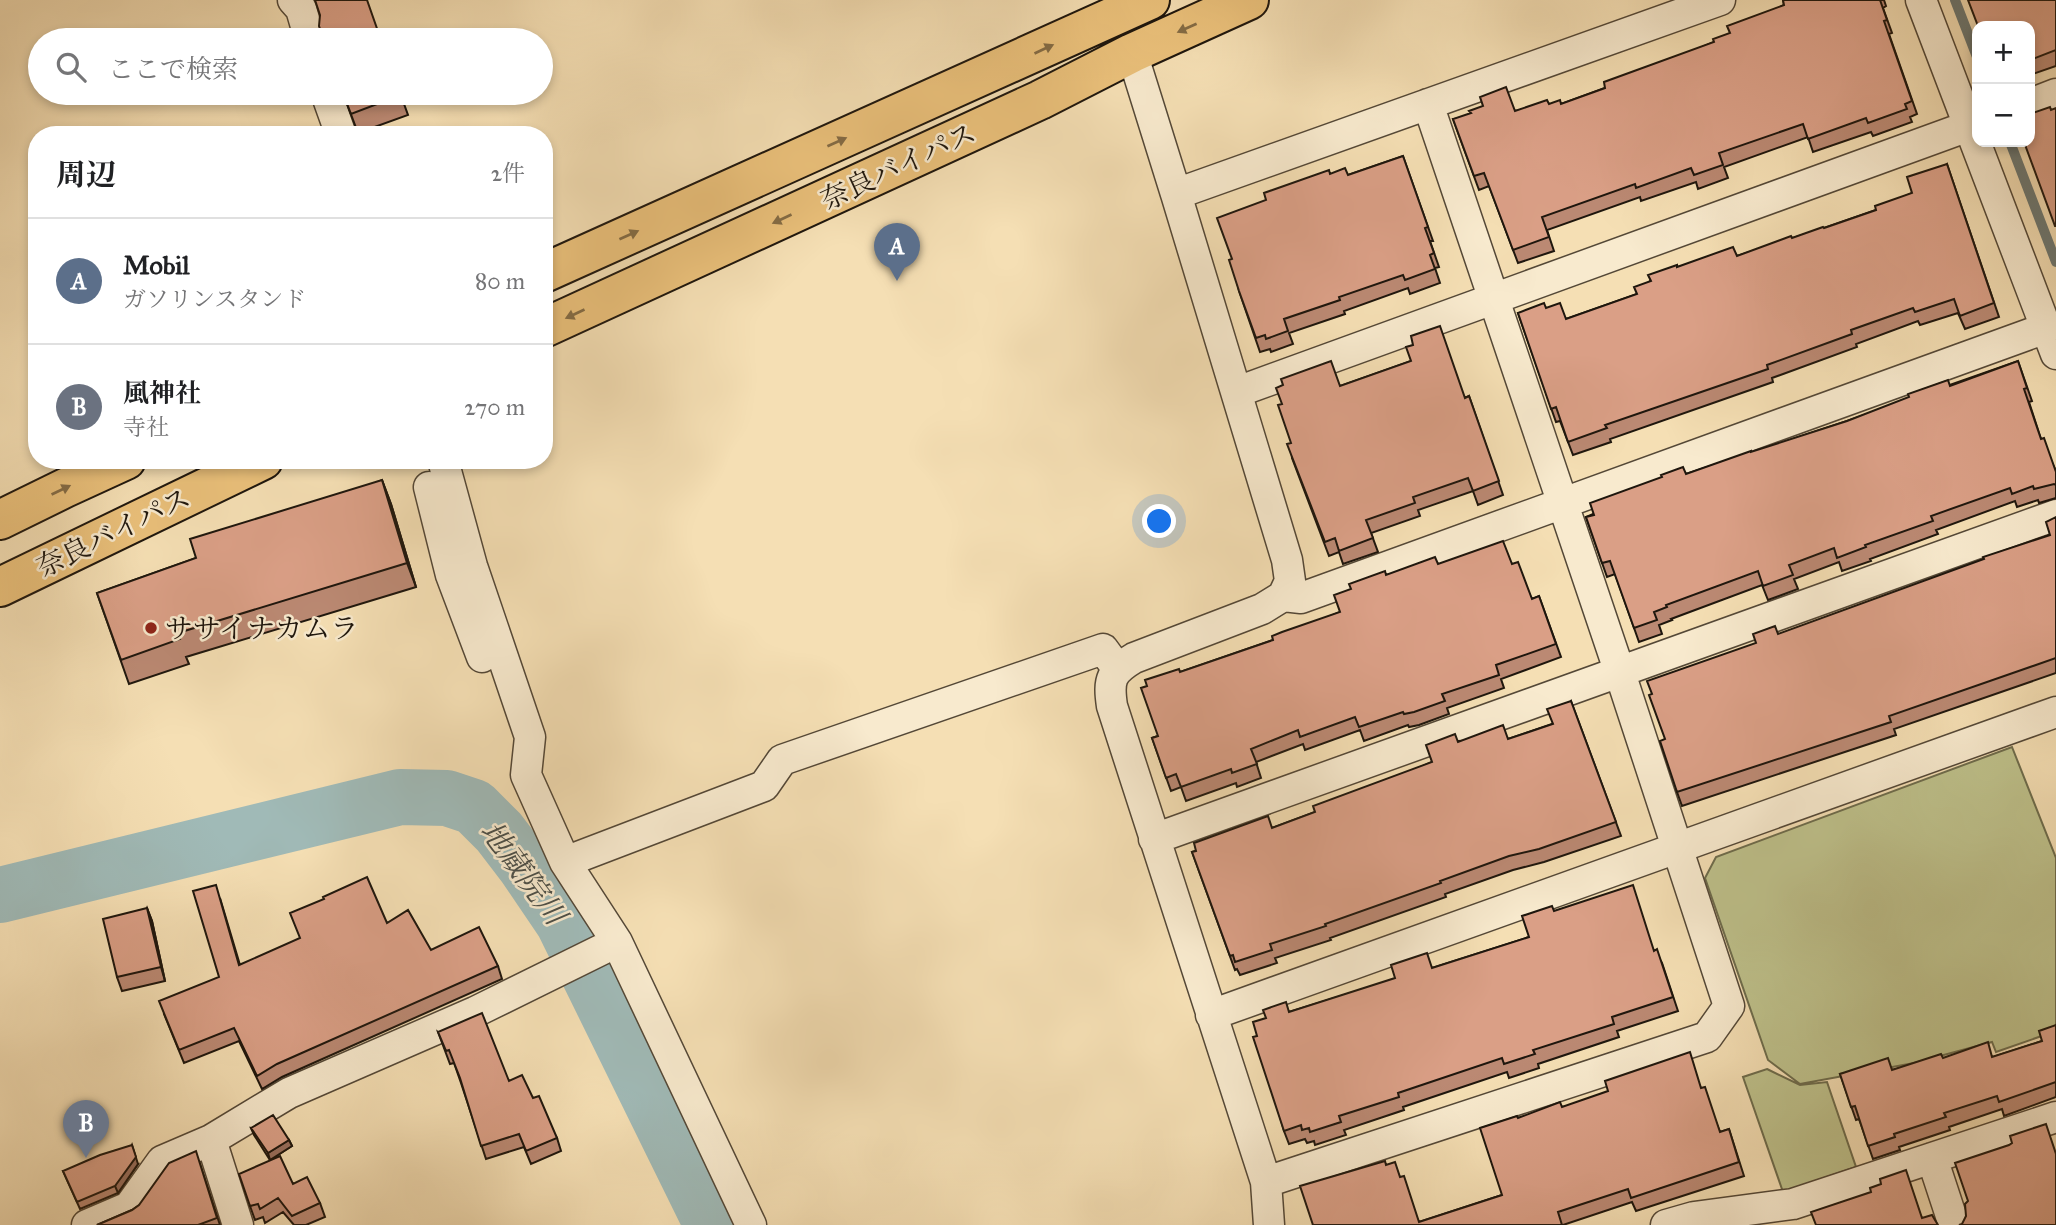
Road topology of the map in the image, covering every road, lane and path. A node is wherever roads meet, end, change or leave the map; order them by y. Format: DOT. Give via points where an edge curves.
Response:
graph roads {
  1 [pos="293,0"];
  2 [pos="1150,0"];
  3 [pos="1250,0"];
  4 [pos="1720,0"];
  5 [pos="1921,0"];
  6 [pos="307,28"];
  7 [pos="1132,53"];
  8 [pos="2056,94"];
  9 [pos="2035,102"];
  10 [pos="1428,104"];
  11 [pos="330,105"];
  12 [pos="1972,123"];
  13 [pos="1972,125"];
  14 [pos="338,126"];
  15 [pos="1983,147"];
  16 [pos="1176,194"];
  17 [pos="553,269"];
  18 [pos="2045,290"];
  19 [pos="1493,299"];
  20 [pos="553,324"];
  21 [pos="2051,341"];
  22 [pos="1237,392"];
  23 [pos="106,469"];
  24 [pos="244,469"];
  25 [pos="424,469"];
  26 [pos="445,469"];
  27 [pos="1562,502"];
  28 [pos="2056,515"];
  29 [pos="0,520"];
  30 [pos="0,587"];
  31 [pos="1283,596"];
  32 [pos="1117,668"];
  33 [pos="1620,673"];
  34 [pos="2056,712"];
  35 [pos="526,775"];
  36 [pos="1154,839"];
  37 [pos="1678,847"];
  38 [pos="565,863"];
  39 [pos="611,945"];
  40 [pos="1211,1015"];
  41 [pos="2056,1116"];
  42 [pos="211,1140"];
  43 [pos="1931,1158"];
  44 [pos="1266,1182"];
  45 [pos="1797,1214"];
  46 [pos="1695,1221"];
  47 [pos="87,1225"];
  48 [pos="238,1225"];
  49 [pos="751,1225"];
  50 [pos="1269,1225"];
  51 [pos="1666,1225"];
  52 [pos="1954,1225"];
  1 -- 6 [label="street"];
  17 -- 2 [label="highway, 奈良バイパス, one-way"];
  3 -- 7 [label="highway, 奈良バイパス, one-way"];
  4 -- 10 [label="street"];
  5 -- 12 [label="street"];
  7 -- 16 [label="street"];
  7 -- 20 [label="highway, 奈良バイパス, one-way" via="1040,100"];
  8 -- 9 [label="street"];
  10 -- 16 [label="street"];
  10 -- 19 [label="street"];
  11 -- 14 [label="street"];
  13 -- 19 [label="street"];
  15 -- 18 [label="street"];
  16 -- 22 [label="street"];
  18 -- 21 [label="street"];
  19 -- 22 [label="street"];
  19 -- 27 [label="street"];
  21 -- 27 [label="street"];
  22 -- 31 [label="street" via="1287,560 1290,581"];
  29 -- 23 [label="highway, 奈良バイパス, one-way"];
  24 -- 30 [label="highway, 奈良バイパス"];
  25 -- 35 [label="street" via="451,575"];
  26 -- 35 [label="street" via="471,566 530,737"];
  27 -- 31 [label="street" via="1301,598"];
  27 -- 33 [label="street"];
  28 -- 33 [label="street"];
  31 -- 32 [label="street" via="1262,609"];
  32 -- 36 [label="street" via="1109,686 1112,706"];
  32 -- 38 [label="street" via="1103,649 782,760 764,786"];
  33 -- 36 [label="street"];
  33 -- 37 [label="street"];
  34 -- 37 [label="street"];
  35 -- 38 [label="street"];
  36 -- 40 [label="street"];
  37 -- 40 [label="street"];
  37 -- 44 [label="street" via="1729,1006 1707,1037"];
  38 -- 39 [label="street"];
  39 -- 42 [label="street" via="475,1012 289,1093"];
  39 -- 49 [label="street"];
  40 -- 44 [label="street"];
  41 -- 43 [label="street"];
  42 -- 47 [label="street" via="162,1161 129,1207"];
  42 -- 48 [label="street"];
  43 -- 45 [label="street"];
  43 -- 52 [label="street"];
  44 -- 50 [label="street"];
  45 -- 46 [label="street"];
  46 -- 51 [label="street"];
}
